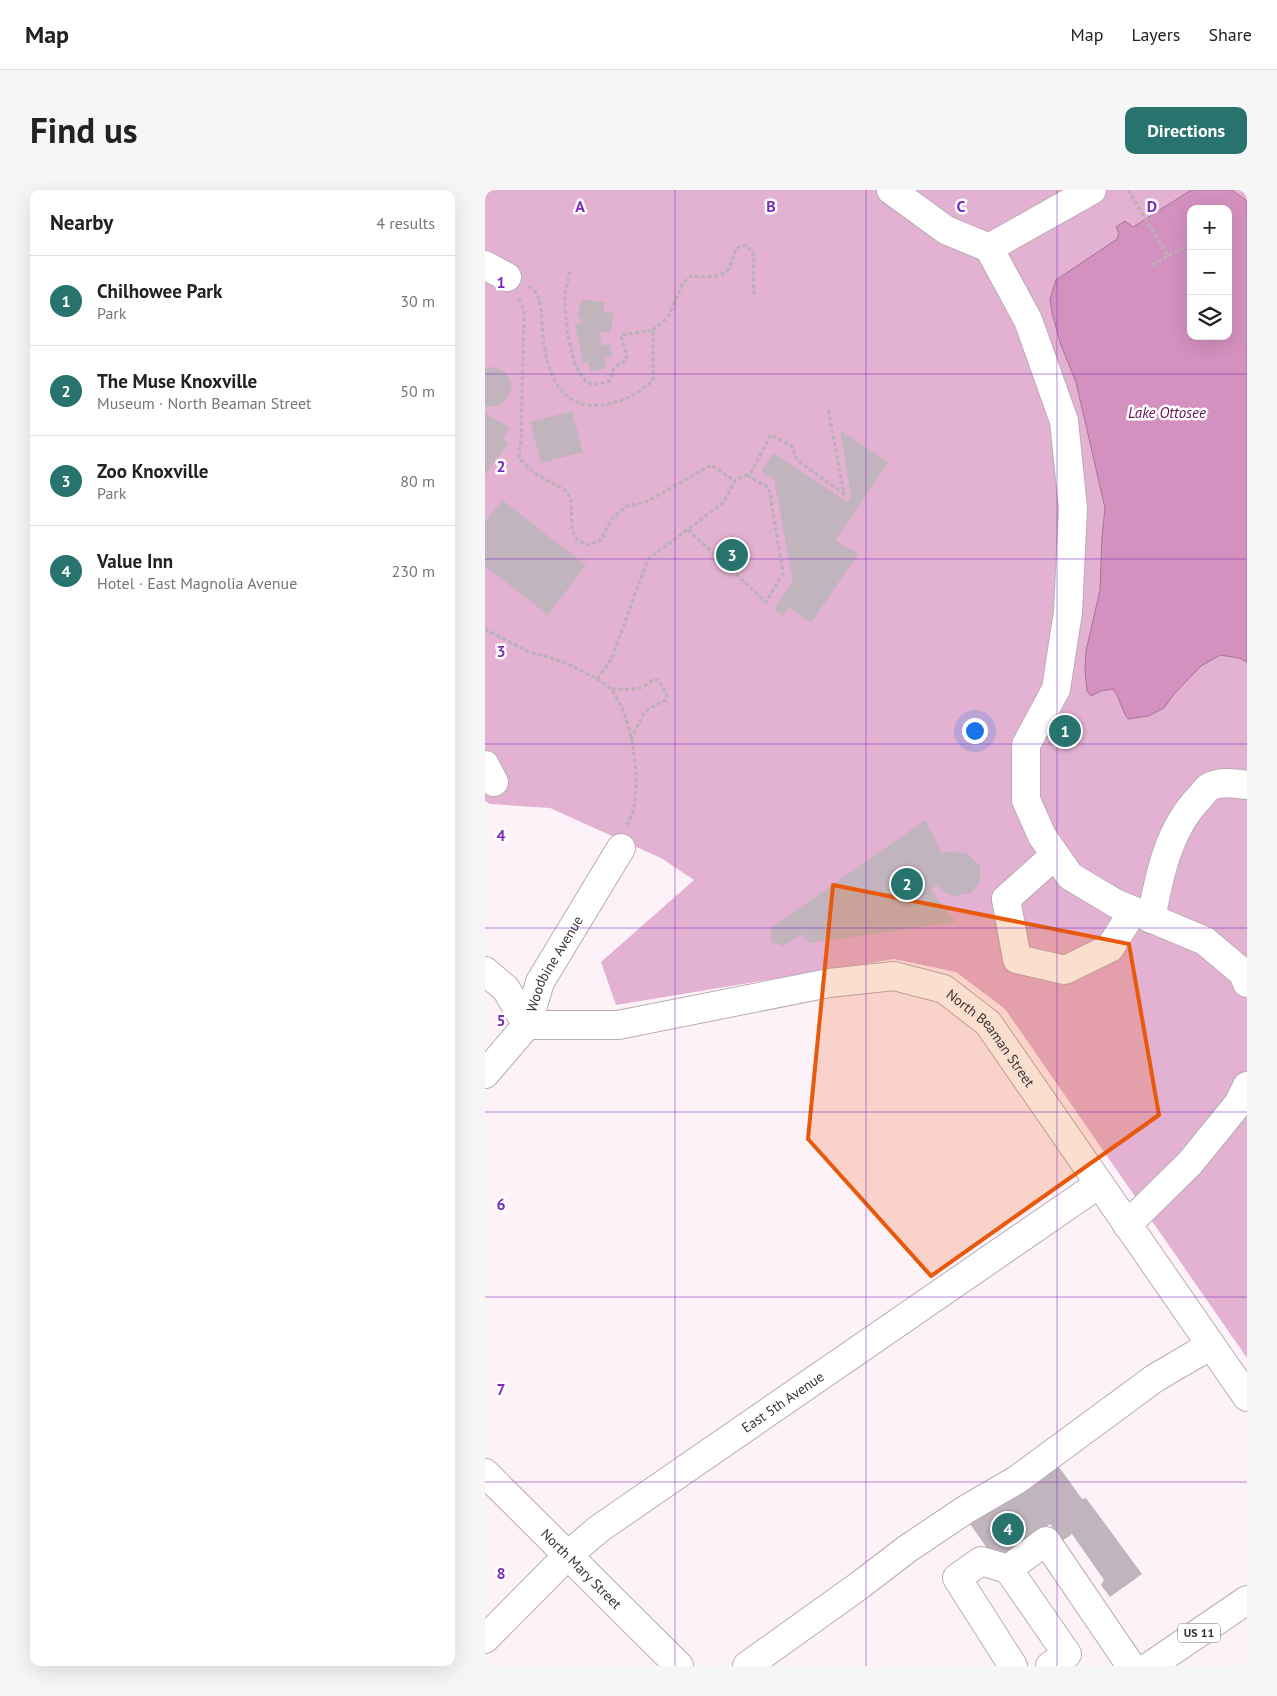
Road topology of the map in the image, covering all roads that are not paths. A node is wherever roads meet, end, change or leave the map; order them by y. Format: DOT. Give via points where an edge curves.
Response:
graph roads {
  1 [pos="891,190"];
  2 [pos="1092,190"];
  3 [pos="989,248"];
  4 [pos="1247,785"];
  5 [pos="624,837"];
  6 [pos="1055,855"];
  7 [pos="1142,915"];
  8 [pos="485,970"];
  9 [pos="1247,983"];
  10 [pos="527,1025"];
  11 [pos="485,1074"];
  12 [pos="1247,1086"];
  13 [pos="1099,1184"];
  14 [pos="1127,1225"];
  15 [pos="1210,1344"];
  16 [pos="1247,1397"];
  17 [pos="485,1473"];
  18 [pos="568,1555"];
  19 [pos="1008,1569"];
  20 [pos="1247,1600"];
  21 [pos="485,1639"];
  22 [pos="679,1666"];
  23 [pos="747,1666"];
  24 [pos="1013,1666"];
  25 [pos="1050,1666"];
  26 [pos="1131,1666"];
  27 [pos="1151,1666"];
  1 -- 3 [label="street" via="946,230"];
  2 -- 3 [label="street"];
  3 -- 6 [label="street" via="1028,320 1064,421 1073,508 1068,612 1056,689 1026,744 1026,800 1042,836"];
  4 -- 7 [label="street" via="1229,783 1209,787 1194,803 1181,822"];
  5 -- 10 [label="street, Woodbine Avenue" via="540,982"];
  6 -- 7 [label="street" via="1069,876"];
  6 -- 7 [label="street" via="1006,899 1017,959 1065,970 1110,948"];
  7 -- 9 [label="street" via="1205,941 1243,973"];
  8 -- 10 [label="street" via="506,989"];
  10 -- 11 [label="street, Woodbine Avenue"];
  10 -- 13 [label="street, North Beaman Street" via="618,1025 829,983 894,976 944,989 988,1023"];
  12 -- 14 [label="street" via="1238,1104 1190,1163"];
  13 -- 14 [label="street, North Beaman Street"];
  13 -- 18 [label="street, East 5th Avenue" via="600,1528"];
  14 -- 15 [label="street, North Beaman Street"];
  15 -- 16 [label="street, North Beaman Street"];
  15 -- 23 [label="street" via="1155,1378 1018,1479 907,1549"];
  17 -- 18 [label="street, North Mary Street"];
  18 -- 21 [label="street, East 5th Avenue"];
  18 -- 22 [label="street, North Mary Street"];
  19 -- 24 [label="street" via="981,1561 957,1578"];
  19 -- 25 [label="street" via="1067,1654"];
  19 -- 26 [label="street" via="1047,1541"];
  20 -- 27 [label="street, US 11"];
}
